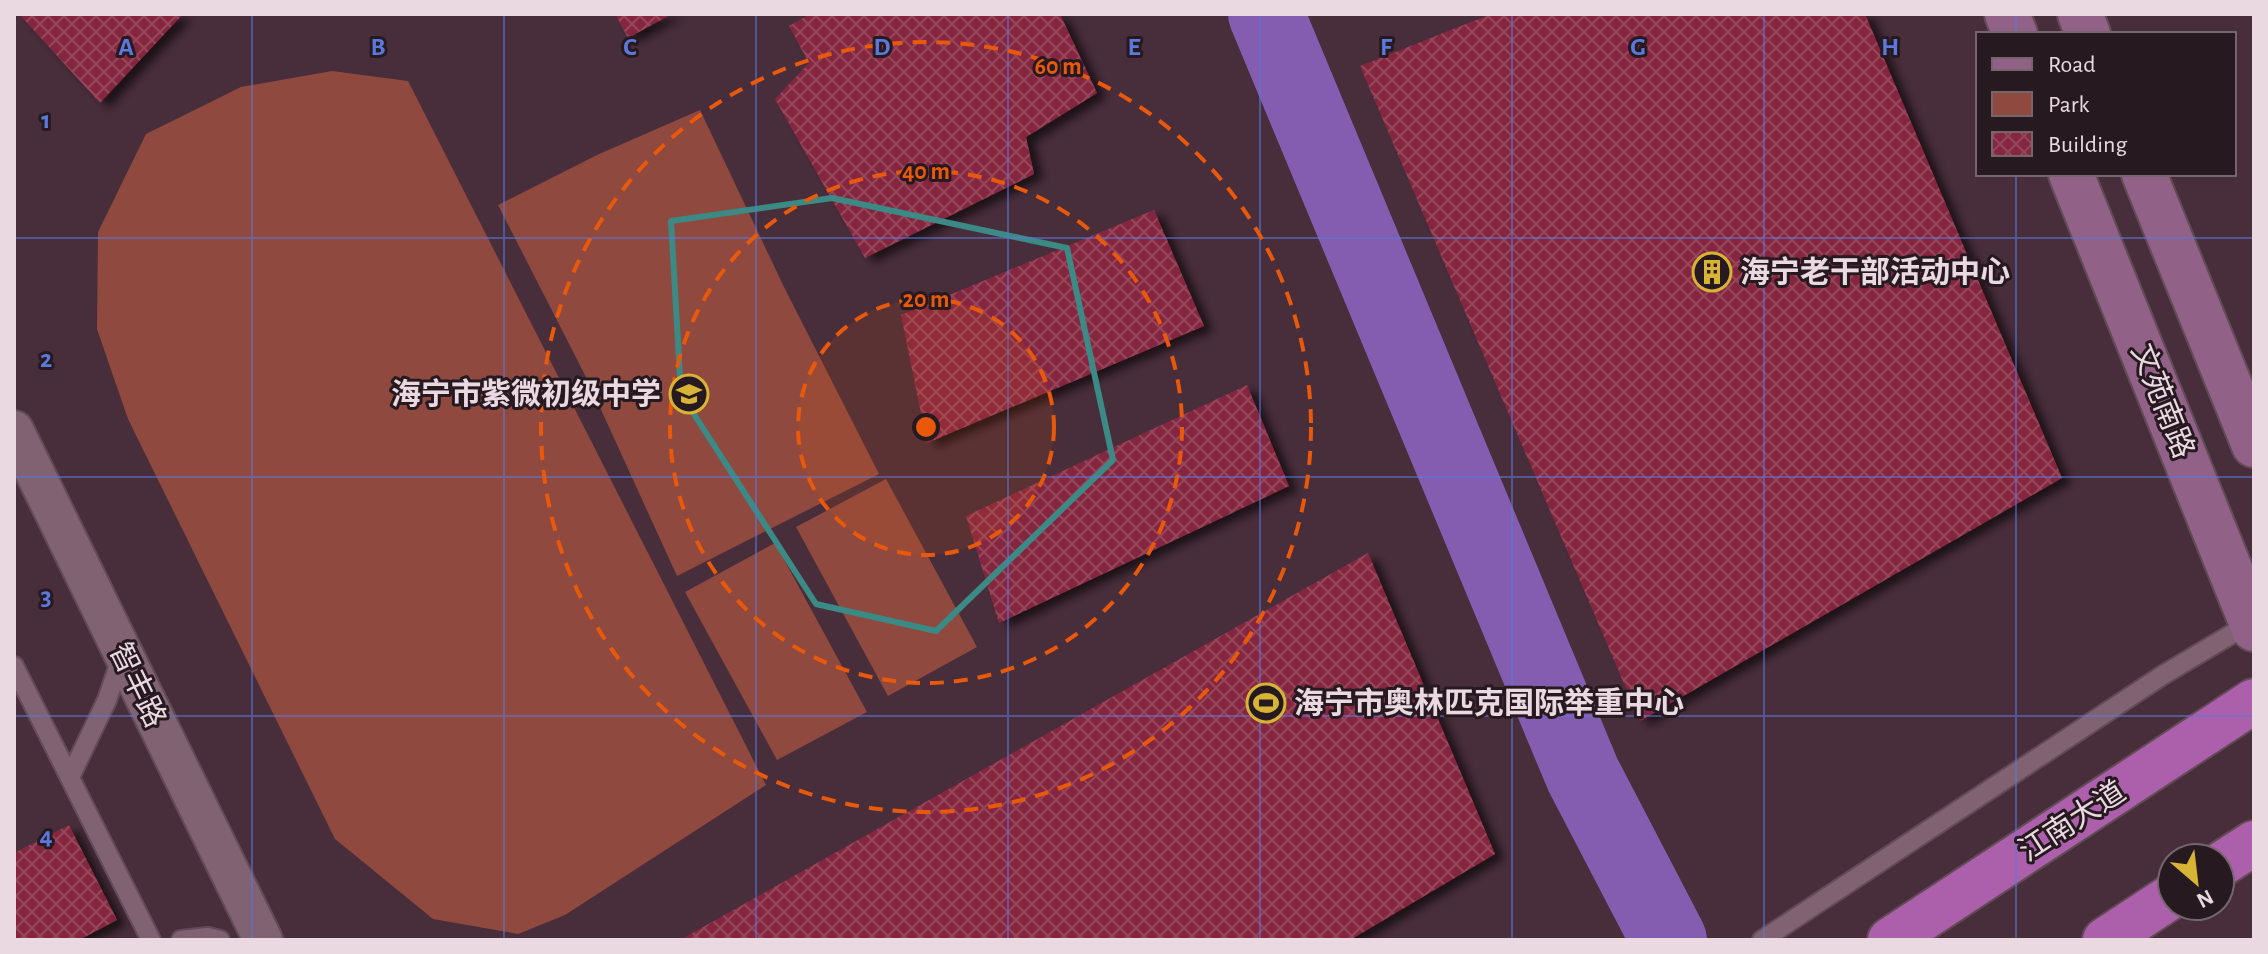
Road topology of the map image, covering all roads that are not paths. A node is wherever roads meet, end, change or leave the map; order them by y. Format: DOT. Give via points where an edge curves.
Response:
graph roads {
  1 [pos="2072,176"];
  2 [pos="2145,176"];
  3 [pos="14,430"];
  4 [pos="2254,445"];
  5 [pos="2253,624"];
  6 [pos="123,653"];
  7 [pos="14,666"];
  8 [pos="2254,701"];
  9 [pos="70,777"];
  10 [pos="2254,843"];
  11 [pos="2236,855"];
  12 [pos="2156,907"];
  13 [pos="151,940"];
  14 [pos="181,940"];
  15 [pos="220,940"];
  16 [pos="263,940"];
  17 [pos="1762,940"];
  18 [pos="1890,940"];
  19 [pos="2105,940"];
  1 -- 5 [label="main road, 文苑南路"];
  2 -- 4 [label="main road"];
  3 -- 6 [label="street, 智丰路"];
  5 -- 17 [label="lane" via="2150,684"];
  6 -- 9 [label="lane"];
  6 -- 16 [label="street, 智丰路"];
  7 -- 9 [label="lane"];
  8 -- 18 [label="highway, 江南大道"];
  9 -- 13 [label="lane"];
  10 -- 11 [label="highway"];
  12 -- 19 [label="highway"];
  14 -- 15 [label="lane"];
}
